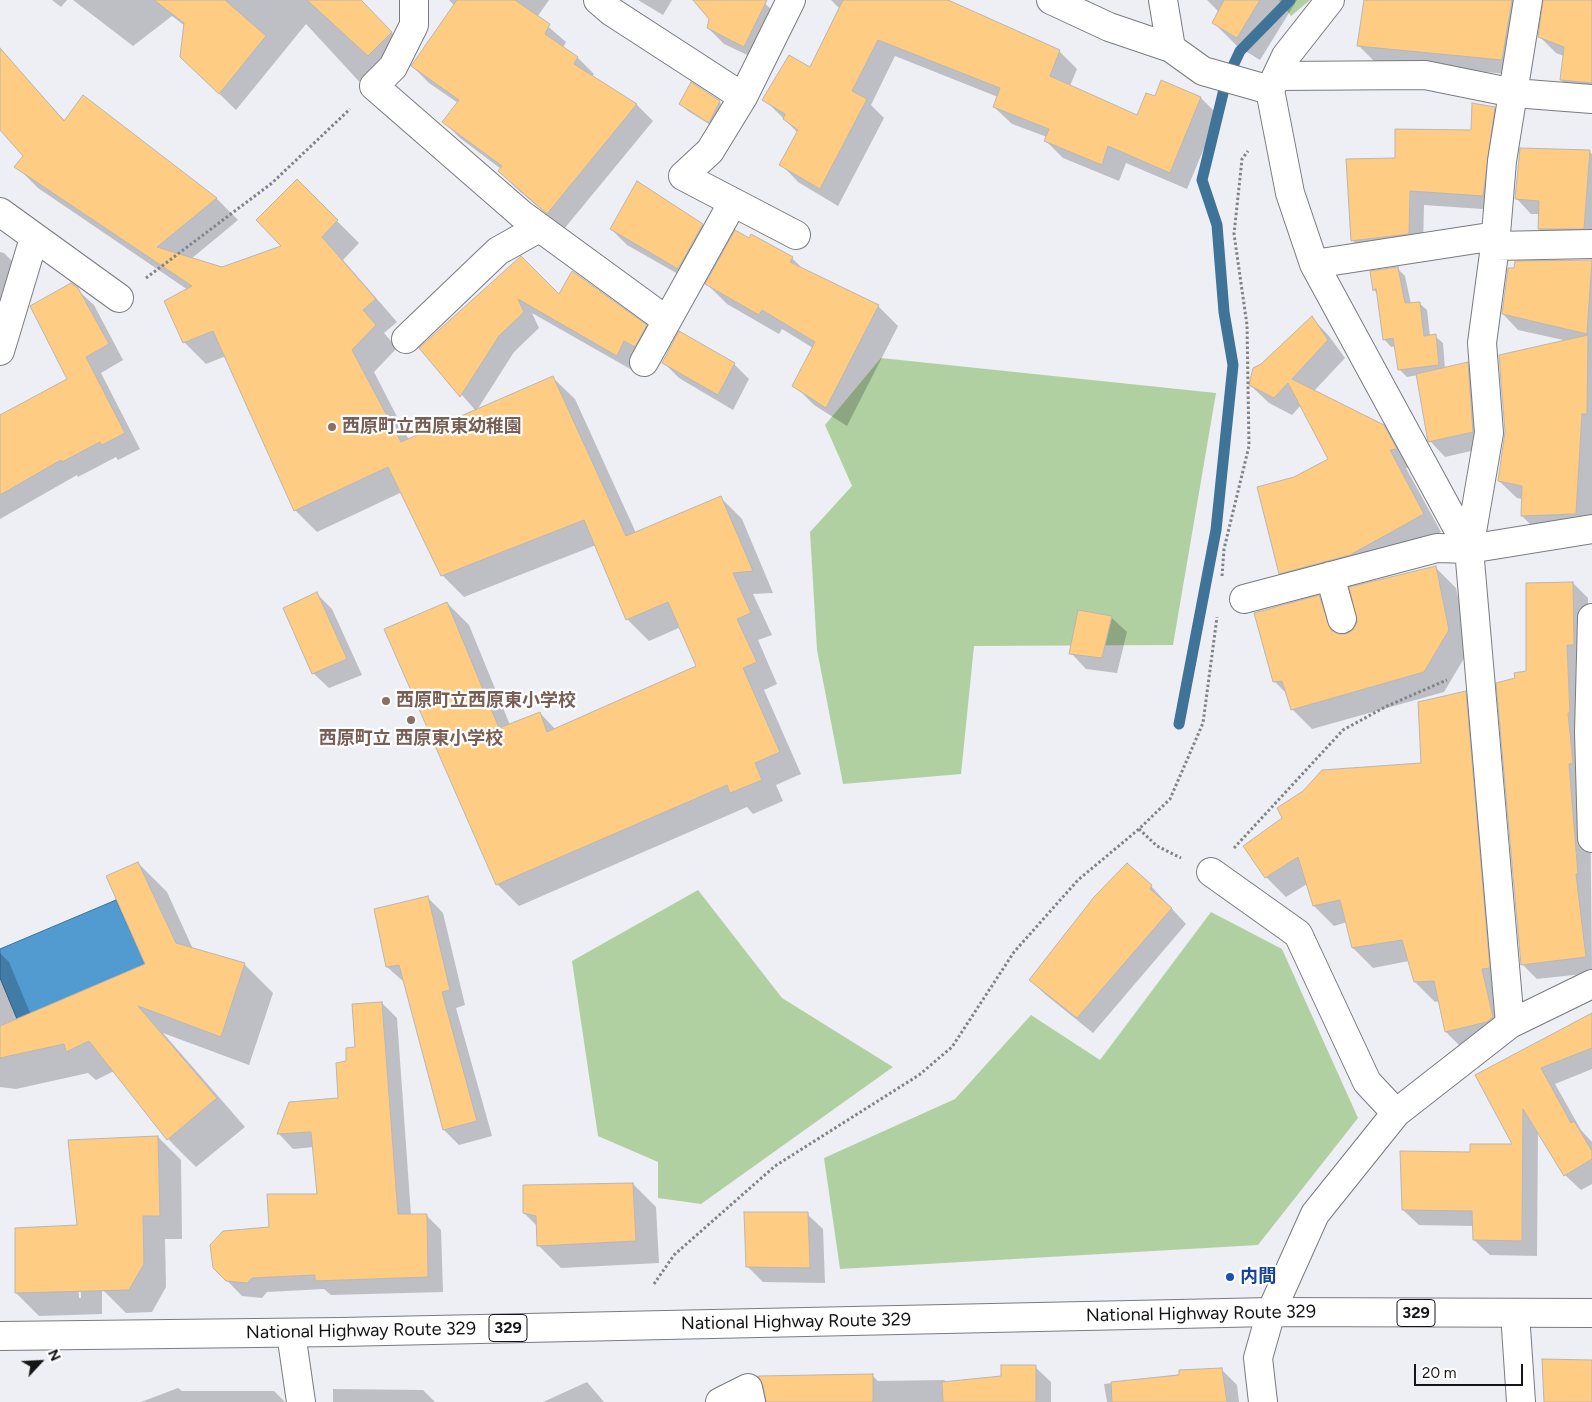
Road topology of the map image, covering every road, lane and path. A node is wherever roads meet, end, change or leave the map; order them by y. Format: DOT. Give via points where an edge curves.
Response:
graph roads {
  1 [pos="414,0"];
  2 [pos="598,0"];
  3 [pos="791,0"];
  4 [pos="1051,0"];
  5 [pos="1163,0"];
  6 [pos="1330,0"];
  7 [pos="1528,0"];
  8 [pos="1171,48"];
  9 [pos="374,86"];
  10 [pos="1268,92"];
  11 [pos="1514,94"];
  12 [pos="743,97"];
  13 [pos="1592,99"];
  14 [pos="732,202"];
  15 [pos="0,212"];
  16 [pos="539,228"];
  17 [pos="796,235"];
  18 [pos="34,238"];
  19 [pos="1495,241"];
  20 [pos="1592,244"];
  21 [pos="1314,264"];
  22 [pos="119,298"];
  23 [pos="666,320"];
  24 [pos="406,339"];
  25 [pos="0,351"];
  26 [pos="644,362"];
  27 [pos="1592,529"];
  28 [pos="1469,549"];
  29 [pos="1330,576"];
  30 [pos="1221,585"];
  31 [pos="1244,599"];
  32 [pos="1218,612"];
  33 [pos="1592,618"];
  34 [pos="1342,619"];
  35 [pos="1478,666"];
  36 [pos="1138,829"];
  37 [pos="1592,838"];
  38 [pos="1211,872"];
  39 [pos="1592,984"];
  40 [pos="1510,1024"];
  41 [pos="1396,1113"];
  42 [pos="654,1284"];
  43 [pos="1271,1312"];
  44 [pos="1515,1313"];
  45 [pos="1592,1313"];
  46 [pos="291,1333"];
  47 [pos="0,1336"];
  48 [pos="301,1402"];
  49 [pos="720,1402"];
  50 [pos="751,1402"];
  51 [pos="1263,1402"];
  52 [pos="1520,1402"];
  1 -- 9 [label="main road" via="414,25 393,67"];
  2 -- 12 [label="main road"];
  3 -- 12 [label="main road"];
  4 -- 8 [label="main road" via="1109,27"];
  5 -- 8 [label="main road"];
  6 -- 10 [label="main road" via="1286,56"];
  7 -- 11 [label="main road"];
  8 -- 10 [label="main road" via="1203,71"];
  9 -- 16 [label="main road"];
  9 -- 22 [label="path" via="272,183"];
  10 -- 11 [label="main road" via="1425,75"];
  10 -- 21 [label="main road" via="1290,193"];
  10 -- 30 [label="path" via="1242,159 1234,234 1247,325 1248,446 1224,549"];
  11 -- 13 [label="main road"];
  11 -- 19 [label="main road" via="1502,161"];
  12 -- 14 [label="main road" via="710,151 683,176"];
  14 -- 17 [label="main road"];
  14 -- 23 [label="main road"];
  15 -- 18 [label="main road"];
  16 -- 23 [label="main road"];
  16 -- 24 [label="main road" via="498,251"];
  18 -- 22 [label="main road"];
  18 -- 25 [label="main road"];
  19 -- 20 [label="main road"];
  19 -- 21 [label="main road"];
  19 -- 28 [label="main road" via="1482,342 1489,433"];
  21 -- 28 [label="main road"];
  23 -- 26 [label="main road"];
  27 -- 28 [label="main road"];
  28 -- 29 [label="main road" via="1437,548"];
  28 -- 35 [label="main road"];
  29 -- 31 [label="main road"];
  29 -- 34 [label="main road"];
  32 -- 36 [label="path" via="1203,722 1170,799"];
  33 -- 37 [label="main road" via="1589,732"];
  35 -- 38 [label="path" via="1387,706 1343,730"];
  35 -- 40 [label="main road"];
  36 -- 38 [label="path" via="1157,846"];
  36 -- 42 [label="path" via="1078,880 1014,952 952,1047 919,1075 775,1166 674,1255"];
  38 -- 41 [label="main road" via="1298,934 1367,1082"];
  39 -- 40 [label="main road"];
  40 -- 41 [label="main road"];
  41 -- 43 [label="main road" via="1315,1214"];
  43 -- 44 [label="main road, National Highway Route 329 / 329"];
  43 -- 46 [label="main road, National Highway Route 329 / 329"];
  43 -- 51 [label="main road" via="1258,1358"];
  44 -- 45 [label="main road, National Highway Route 329 / 329"];
  44 -- 52 [label="main road"];
  46 -- 47 [label="main road, National Highway Route 329 / 329"];
  46 -- 48 [label="main road"];
  49 -- 50 [label="main road" via="748,1388"];
}
